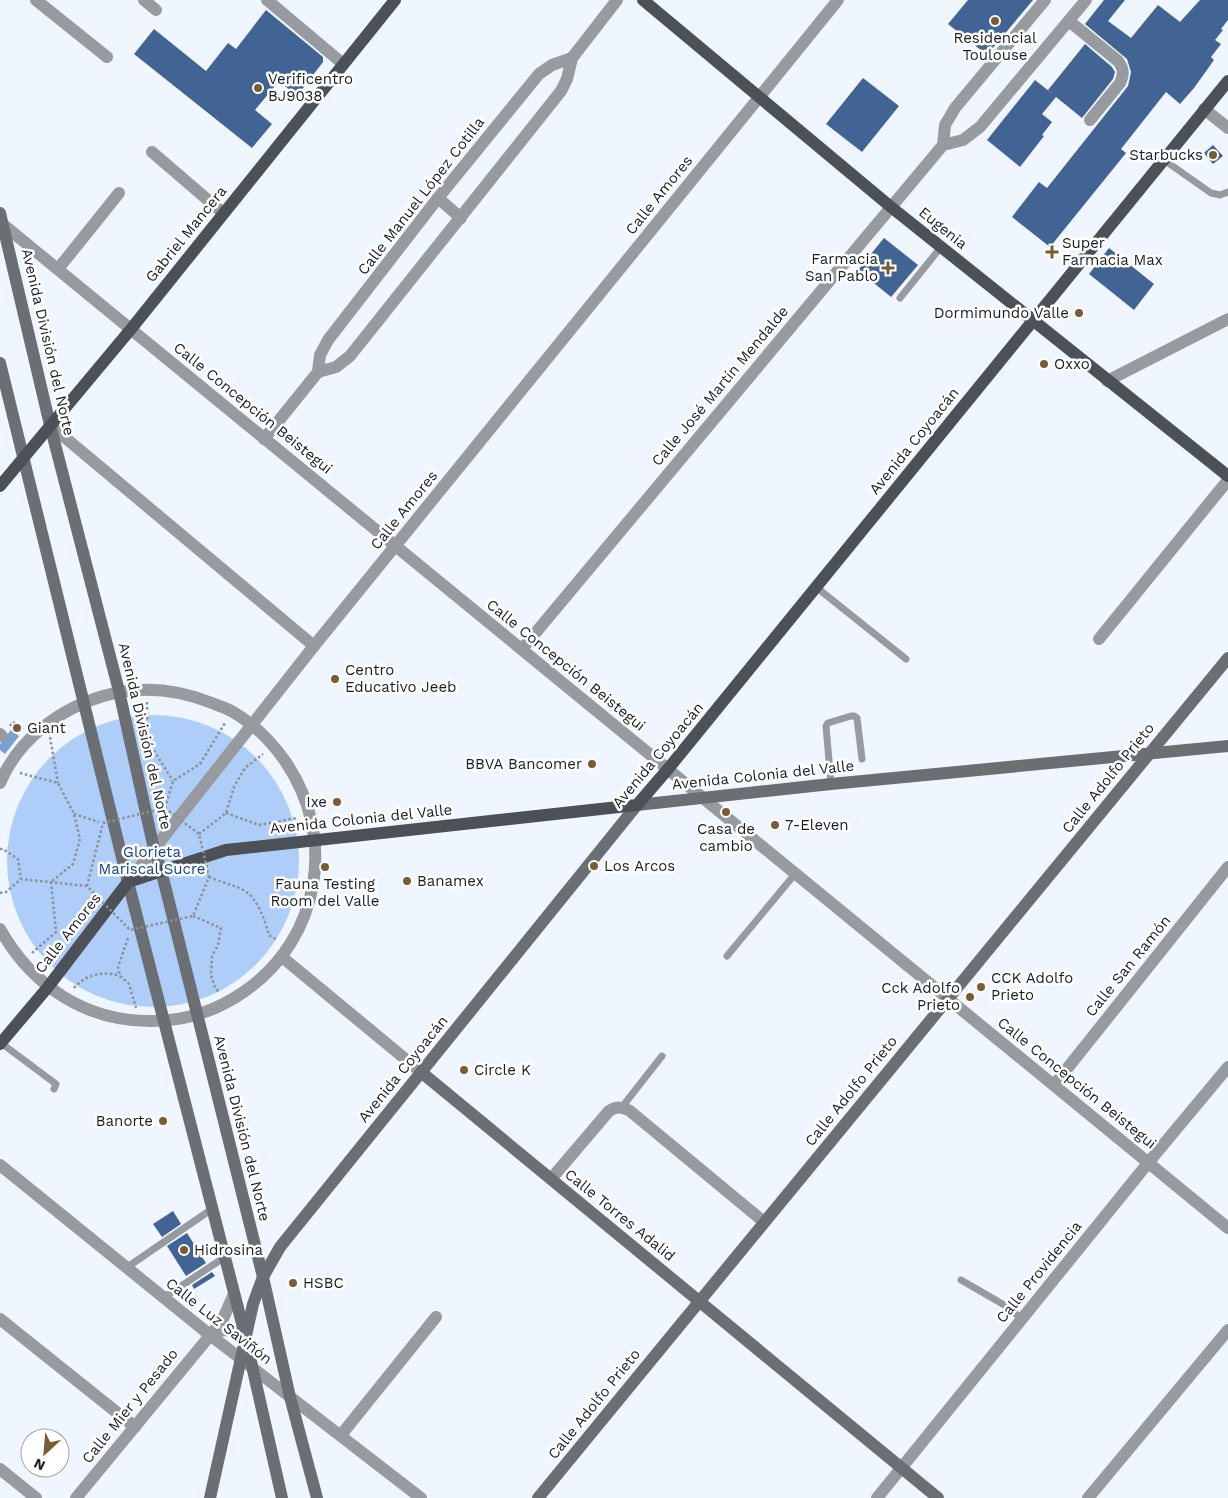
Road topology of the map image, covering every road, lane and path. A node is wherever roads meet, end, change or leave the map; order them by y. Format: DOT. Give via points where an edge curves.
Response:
graph roads {
  1 [pos="36,0"];
  2 [pos="144,0"];
  3 [pos="267,0"];
  4 [pos="395,0"];
  5 [pos="617,0"];
  6 [pos="643,0"];
  7 [pos="838,0"];
  8 [pos="1045,0"];
  9 [pos="1081,2"];
  10 [pos="156,10"];
  11 [pos="1069,21"];
  12 [pos="107,57"];
  13 [pos="572,58"];
  14 [pos="342,64"];
  15 [pos="1228,80"];
  16 [pos="759,98"];
  17 [pos="1204,109"];
  18 [pos="1090,120"];
  19 [pos="1228,128"];
  20 [pos="943,145"];
  21 [pos="152,152"];
  22 [pos="1164,160"];
  23 [pos="1228,192"];
  24 [pos="120,193"];
  25 [pos="438,198"];
  26 [pos="891,207"];
  27 [pos="223,213"];
  28 [pos="461,218"];
  29 [pos="1,220"];
  30 [pos="941,247"];
  31 [pos="58,269"];
  32 [pos="900,298"];
  33 [pos="1228,319"];
  34 [pos="1033,321"];
  35 [pos="130,329"];
  36 [pos="0,363"];
  37 [pos="318,372"];
  38 [pos="1107,381"];
  39 [pos="50,424"];
  40 [pos="264,439"];
  41 [pos="23,458"];
  42 [pos="1228,476"];
  43 [pos="1228,480"];
  44 [pos="0,486"];
  45 [pos="396,546"];
  46 [pos="816,587"];
  47 [pos="1099,639"];
  48 [pos="314,646"];
  49 [pos="522,649"];
  50 [pos="1228,658"];
  51 [pos="906,659"];
  52 [pos="146,689"];
  53 [pos="119,692"];
  54 [pos="83,702"];
  55 [pos="232,712"];
  56 [pos="48,722"];
  57 [pos="252,725"];
  58 [pos="274,746"];
  59 [pos="1228,746"];
  60 [pos="1149,754"];
  61 [pos="862,759"];
  62 [pos="668,769"];
  63 [pos="6,770"];
  64 [pos="173,780"];
  65 [pos="0,782"];
  66 [pos="58,783"];
  67 [pos="831,784"];
  68 [pos="703,798"];
  69 [pos="637,805"];
  70 [pos="165,808"];
  71 [pos="226,813"];
  72 [pos="74,814"];
  73 [pos="311,814"];
  74 [pos="103,824"];
  75 [pos="199,834"];
  76 [pos="316,840"];
  77 [pos="0,849"];
  78 [pos="154,849"];
  79 [pos="1228,867"];
  80 [pos="161,870"];
  81 [pos="795,874"];
  82 [pos="208,877"];
  83 [pos="21,879"];
  84 [pos="51,882"];
  85 [pos="128,882"];
  86 [pos="87,886"];
  87 [pos="0,893"];
  88 [pos="193,916"];
  89 [pos="0,929"];
  90 [pos="130,930"];
  91 [pos="285,952"];
  92 [pos="727,956"];
  93 [pos="21,962"];
  94 [pos="120,976"];
  95 [pos="48,987"];
  96 [pos="66,999"];
  97 [pos="948,999"];
  98 [pos="230,1002"];
  99 [pos="197,1015"];
  100 [pos="139,1021"];
  101 [pos="164,1021"];
  102 [pos="0,1044"];
  103 [pos="662,1056"];
  104 [pos="1228,1068"];
  105 [pos="421,1072"];
  106 [pos="1054,1085"];
  107 [pos="54,1089"];
  108 [pos="622,1107"];
  109 [pos="1148,1162"];
  110 [pos="0,1165"];
  111 [pos="551,1179"];
  112 [pos="212,1209"];
  113 [pos="764,1222"];
  114 [pos="1228,1228"];
  115 [pos="225,1257"];
  116 [pos="126,1268"];
  117 [pos="263,1277"];
  118 [pos="961,1280"];
  119 [pos="234,1294"];
  120 [pos="163,1298"];
  121 [pos="699,1301"];
  122 [pos="436,1316"];
  123 [pos="0,1319"];
  124 [pos="1022,1319"];
  125 [pos="1228,1330"];
  126 [pos="210,1335"];
  127 [pos="245,1335"];
  128 [pos="240,1358"];
  129 [pos="251,1367"];
  130 [pos="290,1397"];
  131 [pos="135,1426"];
  132 [pos="341,1435"];
  133 [pos="902,1468"];
  134 [pos="0,1470"];
  135 [pos="36,1498"];
  136 [pos="76,1498"];
  137 [pos="210,1498"];
  138 [pos="282,1498"];
  139 [pos="317,1498"];
  140 [pos="421,1498"];
  141 [pos="538,1498"];
  142 [pos="877,1498"];
  143 [pos="938,1498"];
  144 [pos="1088,1498"];
  1 -- 12 [label="street"];
  2 -- 10 [label="street"];
  3 -- 14 [label="street"];
  4 -- 14 [label="main road, Gabriel Mancera"];
  5 -- 13 [label="street, Calle Manuel López Cotilla"];
  6 -- 16 [label="main road, Eugenia"];
  7 -- 16 [label="street, Calle Amores"];
  8 -- 20 [label="street, Calle José Martín Mendalde" via="955,108 945,125"];
  9 -- 11 [label="street"];
  11 -- 18 [label="street" via="1123,68 1124,76 1120,83"];
  11 -- 20 [label="street" via="980,127 963,140"];
  13 -- 25 [label="street, Calle Manuel López Cotilla" via="539,74"];
  13 -- 28 [label="street, Calle Manuel López Cotilla" via="561,92"];
  14 -- 27 [label="main road, Gabriel Mancera"];
  15 -- 17 [label="main road, Avenida Coyoacán"];
  16 -- 26 [label="main road, Eugenia"];
  16 -- 45 [label="street, Calle Amores"];
  17 -- 19 [label="street"];
  17 -- 22 [label="main road, Avenida Coyoacán"];
  20 -- 26 [label="street, Calle José Martín Mendalde"];
  21 -- 27 [label="street"];
  22 -- 23 [label="lane" via="1212,193"];
  22 -- 34 [label="main road, Avenida Coyoacán"];
  24 -- 31 [label="street"];
  25 -- 28 [label="street"];
  25 -- 37 [label="street, Calle Manuel López Cotilla" via="328,340 320,355"];
  26 -- 30 [label="main road, Eugenia"];
  26 -- 49 [label="street, Calle José Martín Mendalde"];
  27 -- 35 [label="main road, Gabriel Mancera"];
  28 -- 37 [label="street, Calle Manuel López Cotilla" via="350,356 336,367"];
  29 -- 31 [label="street, Calle Concepción Beistegui"];
  29 -- 39 [label="street, Avenida División del Norte"];
  30 -- 32 [label="lane"];
  30 -- 34 [label="main road, Eugenia"];
  31 -- 35 [label="street, Calle Concepción Beistegui"];
  33 -- 38 [label="street"];
  34 -- 38 [label="main road, Eugenia"];
  34 -- 46 [label="main road, Avenida Coyoacán"];
  35 -- 39 [label="main road, Gabriel Mancera"];
  35 -- 40 [label="street, Calle Concepción Beistegui"];
  36 -- 41 [label="street"];
  37 -- 40 [label="street, Calle Manuel López Cotilla"];
  38 -- 42 [label="main road, Eugenia"];
  39 -- 41 [label="main road, Gabriel Mancera"];
  39 -- 48 [label="street"];
  39 -- 53 [label="street, Avenida División del Norte"];
  40 -- 45 [label="street, Calle Concepción Beistegui"];
  41 -- 44 [label="main road, Gabriel Mancera"];
  41 -- 54 [label="street"];
  43 -- 47 [label="street"];
  45 -- 48 [label="street, Calle Amores"];
  45 -- 49 [label="street, Calle Concepción Beistegui"];
  46 -- 51 [label="lane"];
  46 -- 62 [label="main road, Avenida Coyoacán"];
  48 -- 57 [label="street, Calle Amores"];
  49 -- 62 [label="street, Calle Concepción Beistegui"];
  50 -- 60 [label="street, Calle Adolfo Prieto"];
  52 -- 53 [label="street"];
  52 -- 55 [label="street" via="191,694"];
  52 -- 64 [label="path" via="148,742"];
  53 -- 54 [label="street"];
  53 -- 78 [label="street, Avenida División del Norte"];
  54 -- 56 [label="street"];
  54 -- 85 [label="street"];
  55 -- 57 [label="street"];
  55 -- 64 [label="path" via="200,764"];
  56 -- 63 [label="street" via="20,750"];
  56 -- 66 [label="path"];
  57 -- 58 [label="street"];
  57 -- 78 [label="street, Calle Amores"];
  58 -- 71 [label="path" via="245,768 234,787"];
  58 -- 73 [label="street" via="297,778"];
  59 -- 60 [label="street, Avenida Colonia del Valle"];
  60 -- 67 [label="street, Avenida Colonia del Valle"];
  60 -- 97 [label="street, Calle Adolfo Prieto"];
  61 -- 67 [label="lane" via="857,718 851,716 828,723"];
  62 -- 68 [label="street, Calle Concepción Beistegui"];
  62 -- 69 [label="main road, Avenida Coyoacán"];
  63 -- 65 [label="street"];
  63 -- 66 [label="path"];
  64 -- 70 [label="path"];
  66 -- 72 [label="path"];
  67 -- 68 [label="street, Avenida Colonia del Valle"];
  68 -- 69 [label="street, Avenida Colonia del Valle"];
  68 -- 81 [label="street, Calle Concepción Beistegui"];
  69 -- 76 [label="main road, Avenida Colonia del Valle"];
  69 -- 105 [label="street, Avenida Coyoacán"];
  70 -- 74 [label="path, bridge"];
  70 -- 75 [label="path, bridge"];
  71 -- 73 [label="path" via="259,825"];
  71 -- 75 [label="path"];
  72 -- 74 [label="path"];
  72 -- 84 [label="path" via="80,840 73,864"];
  73 -- 76 [label="street"];
  74 -- 86 [label="path, bridge"];
  75 -- 82 [label="path, bridge"];
  76 -- 80 [label="main road, Avenida Colonia del Valle" via="226,850"];
  76 -- 91 [label="street" via="315,878 306,914"];
  77 -- 83 [label="path" via="18,859"];
  78 -- 80 [label="street, Avenida División del Norte"];
  78 -- 85 [label="street, Calle Amores"];
  79 -- 106 [label="street, Calle San Ramón"];
  80 -- 85 [label="main road, Avenida Colonia del Valle"];
  80 -- 99 [label="street, Avenida División del Norte"];
  81 -- 92 [label="lane"];
  81 -- 97 [label="street, Calle Concepción Beistegui"];
  82 -- 88 [label="path, bridge"];
  82 -- 91 [label="path" via="246,892 265,919 269,935"];
  83 -- 84 [label="path"];
  83 -- 87 [label="path"];
  84 -- 86 [label="path"];
  84 -- 93 [label="path" via="56,932"];
  85 -- 95 [label="main road, Calle Amores"];
  85 -- 101 [label="street"];
  86 -- 90 [label="path, bridge"];
  88 -- 90 [label="path, bridge"];
  88 -- 98 [label="path" via="221,928 212,956 211,975 215,988"];
  89 -- 93 [label="street"];
  90 -- 94 [label="path" via="118,967"];
  91 -- 98 [label="street" via="258,982"];
  91 -- 105 [label="street, Calle Torres Adalid"];
  93 -- 95 [label="street"];
  94 -- 96 [label="path" via="110,972 93,976 80,982"];
  94 -- 100 [label="path" via="129,984"];
  95 -- 96 [label="street"];
  95 -- 102 [label="main road, Calle Amores"];
  96 -- 100 [label="street" via="101,1014"];
  97 -- 106 [label="street, Calle Concepción Beistegui"];
  97 -- 113 [label="street, Calle Adolfo Prieto"];
  98 -- 99 [label="street"];
  99 -- 101 [label="street"];
  99 -- 117 [label="street, Avenida División del Norte"];
  100 -- 101 [label="street"];
  101 -- 112 [label="street"];
  102 -- 107 [label="lane" via="56,1084"];
  103 -- 108 [label="lane"];
  104 -- 109 [label="street, Calle Providencia"];
  105 -- 111 [label="street, Calle Torres Adalid"];
  105 -- 117 [label="street, Avenida Coyoacán" via="280,1246"];
  106 -- 109 [label="street, Calle Concepción Beistegui"];
  108 -- 111 [label="street" via="609,1111"];
  108 -- 113 [label="street"];
  109 -- 114 [label="street, Calle Concepción Beistegui"];
  109 -- 124 [label="street, Calle Providencia"];
  110 -- 116 [label="street, Calle Luz Saviñón"];
  111 -- 121 [label="street, Calle Torres Adalid"];
  112 -- 115 [label="street"];
  112 -- 116 [label="lane"];
  113 -- 121 [label="street, Calle Adolfo Prieto"];
  115 -- 119 [label="street"];
  115 -- 120 [label="lane"];
  116 -- 120 [label="street, Calle Luz Saviñón"];
  117 -- 127 [label="street, Avenida Coyoacán"];
  117 -- 130 [label="street, Avenida División del Norte"];
  118 -- 124 [label="lane"];
  119 -- 126 [label="street, Calle Mier y Pesado" via="222,1322"];
  119 -- 127 [label="street"];
  120 -- 126 [label="street, Calle Luz Saviñón"];
  121 -- 133 [label="street, Calle Torres Adalid"];
  121 -- 141 [label="street, Calle Adolfo Prieto"];
  122 -- 132 [label="street"];
  123 -- 131 [label="street"];
  124 -- 133 [label="street, Calle Providencia"];
  125 -- 144 [label="street"];
  126 -- 127 [label="street" via="225,1330"];
  126 -- 128 [label="street, Calle Luz Saviñón"];
  126 -- 131 [label="street, Calle Mier y Pesado"];
  127 -- 128 [label="street, Avenida Coyoacán"];
  127 -- 129 [label="street"];
  128 -- 129 [label="street, Calle Luz Saviñón"];
  128 -- 137 [label="street, Avenida Coyoacán"];
  129 -- 130 [label="street, Calle Luz Saviñón"];
  129 -- 138 [label="street"];
  130 -- 132 [label="street, Calle Luz Saviñón"];
  130 -- 139 [label="street, Avenida División del Norte"];
  131 -- 136 [label="street, Calle Mier y Pesado"];
  132 -- 140 [label="street, Calle Luz Saviñón"];
  133 -- 142 [label="street, Calle Providencia"];
  133 -- 143 [label="street, Calle Torres Adalid"];
  134 -- 135 [label="street"];
}
